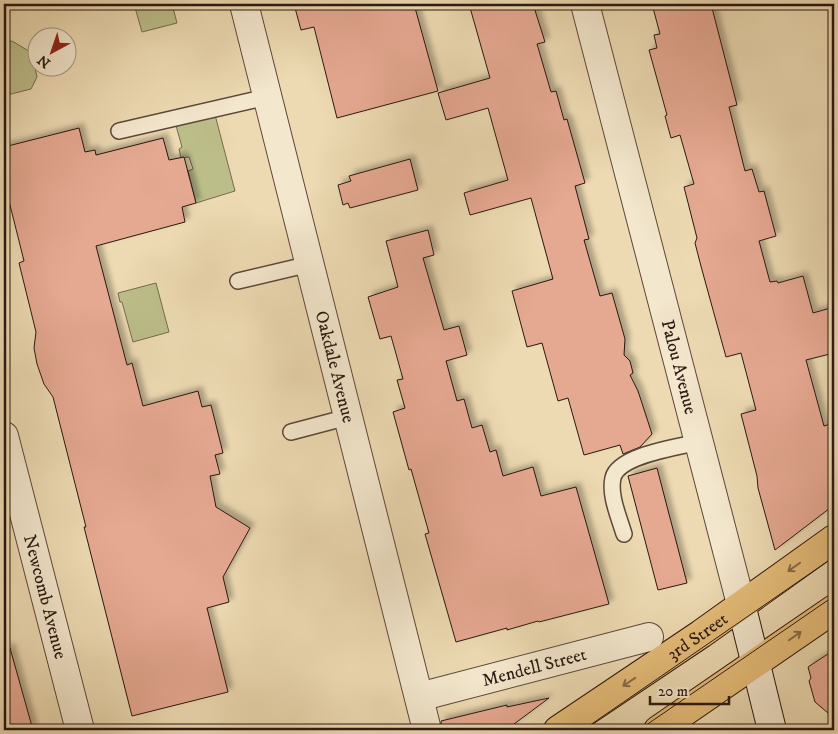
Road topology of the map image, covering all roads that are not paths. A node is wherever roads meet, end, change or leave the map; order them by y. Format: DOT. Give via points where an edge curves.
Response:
graph roads {
  1 [pos="244,4"];
  2 [pos="585,4"];
  3 [pos="267,97"];
  4 [pos="119,131"];
  5 [pos="310,264"];
  6 [pos="238,281"];
  7 [pos="348,417"];
  8 [pos="291,432"];
  9 [pos="4,436"];
  10 [pos="699,442"];
  11 [pos="624,534"];
  12 [pos="834,539"];
  13 [pos="741,604"];
  14 [pos="834,609"];
  15 [pos="649,637"];
  16 [pos="755,663"];
  17 [pos="419,698"];
  18 [pos="80,730"];
  19 [pos="427,730"];
  20 [pos="558,730"];
  21 [pos="658,730"];
  22 [pos="772,730"];
  1 -- 3 [label="street, Oakdale Avenue"];
  2 -- 10 [label="street, Palou Avenue"];
  3 -- 4 [label="lane"];
  3 -- 5 [label="street, Oakdale Avenue"];
  5 -- 6 [label="lane"];
  5 -- 7 [label="street, Oakdale Avenue"];
  7 -- 8 [label="lane"];
  7 -- 17 [label="street, Oakdale Avenue"];
  9 -- 18 [label="street, Newcomb Avenue"];
  10 -- 11 [label="lane" via="639,457 619,468 613,477 612,493"];
  10 -- 13 [label="street, Palou Avenue"];
  12 -- 13 [label="main road, 3rd Street, one-way"];
  13 -- 16 [label="street, Palou Avenue"];
  13 -- 20 [label="main road, 3rd Street, one-way"];
  16 -- 14 [label="main road, one-way"];
  15 -- 17 [label="street, Mendell Street"];
  16 -- 21 [label="main road"];
  16 -- 22 [label="street, Palou Avenue"];
  17 -- 19 [label="street, Oakdale Avenue"];
}
